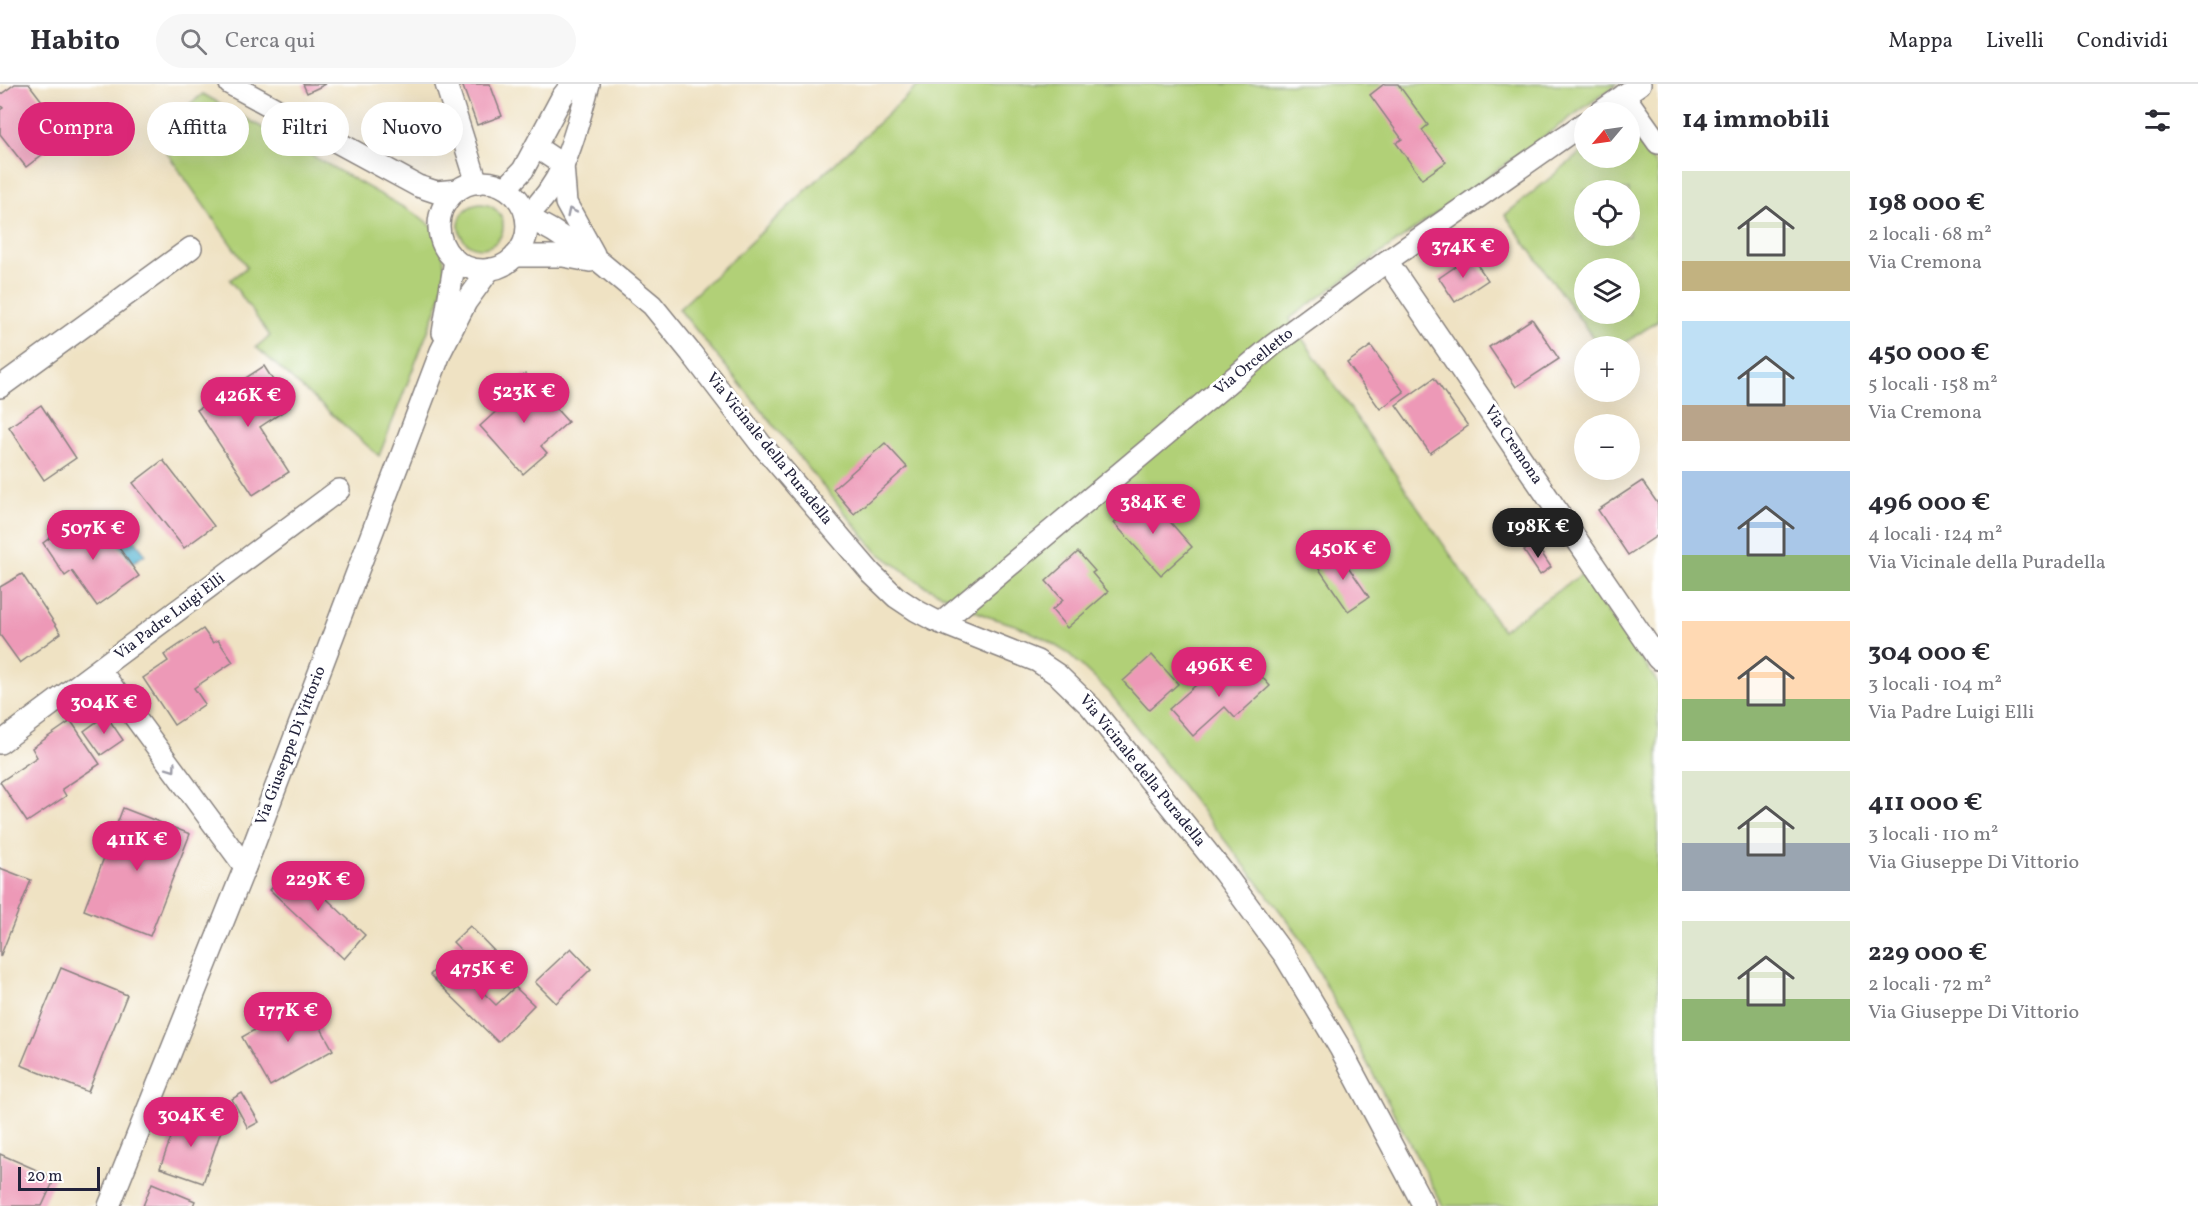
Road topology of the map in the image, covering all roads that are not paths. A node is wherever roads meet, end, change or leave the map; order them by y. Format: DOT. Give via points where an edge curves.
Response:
graph roads {
  1 [pos="230,84"];
  2 [pos="446,84"];
  3 [pos="572,84"];
  4 [pos="589,84"];
  5 [pos="1632,90"];
  6 [pos="1615,102"];
  7 [pos="1574,130"];
  8 [pos="1658,143"];
  9 [pos="536,147"];
  10 [pos="563,165"];
  11 [pos="392,171"];
  12 [pos="467,186"];
  13 [pos="506,188"];
  14 [pos="526,216"];
  15 [pos="440,224"];
  16 [pos="191,248"];
  17 [pos="515,256"];
  18 [pos="455,260"];
  19 [pos="1387,261"];
  20 [pos="600,262"];
  21 [pos="490,269"];
  22 [pos="441,351"];
  23 [pos="0,387"];
  24 [pos="339,490"];
  25 [pos="941,623"];
  26 [pos="1658,659"];
  27 [pos="100,670"];
  28 [pos="0,743"];
  29 [pos="245,867"];
  30 [pos="109,1206"];
  31 [pos="1424,1206"];
  1 -- 11 [label="street"];
  2 -- 12 [label="street"];
  3 -- 9 [label="street"];
  4 -- 10 [label="street"];
  5 -- 6 [label="street"];
  5 -- 8 [label="street"];
  7 -- 19 [label="street, Via Orcelletto"];
  9 -- 10 [label="street"];
  9 -- 13 [label="street" via="523,170"];
  10 -- 14 [label="street" via="558,180"];
  20 -- 10 [label="street, one-way" via="566,203"];
  11 -- 12 [label="street" via="436,192"];
  11 -- 15 [label="street" via="421,198"];
  12 -- 13 [label="street" via="497,184"];
  12 -- 15 [label="street" via="448,199"];
  13 -- 14 [label="street"];
  14 -- 17 [label="street" via="525,238"];
  14 -- 20 [label="street, Via Vicinale della Puradella"];
  15 -- 18 [label="street" via="446,250"];
  16 -- 23 [label="street"];
  17 -- 20 [label="street" via="563,256"];
  17 -- 21 [label="street"];
  18 -- 21 [label="street" via="478,270"];
  18 -- 22 [label="street, Via Giuseppe Di Vittorio"];
  19 -- 25 [label="street, Via Orcelletto" via="1273,345"];
  19 -- 26 [label="street, Via Cremona"];
  20 -- 25 [label="street, Via Vicinale della Puradella" via="652,306 760,443 879,581 905,604"];
  21 -- 22 [label="street, Via Giuseppe Di Vittorio" via="466,302"];
  22 -- 29 [label="street, Via Giuseppe Di Vittorio"];
  24 -- 27 [label="street, Via Padre Luigi Elli"];
  25 -- 31 [label="street, Via Vicinale della Puradella" via="1047,667 1105,723 1237,889 1289,963 1340,1048"];
  27 -- 28 [label="street, Via Padre Luigi Elli"];
  27 -- 29 [label="street, one-way"];
  29 -- 30 [label="street, Via Giuseppe Di Vittorio"];
}
